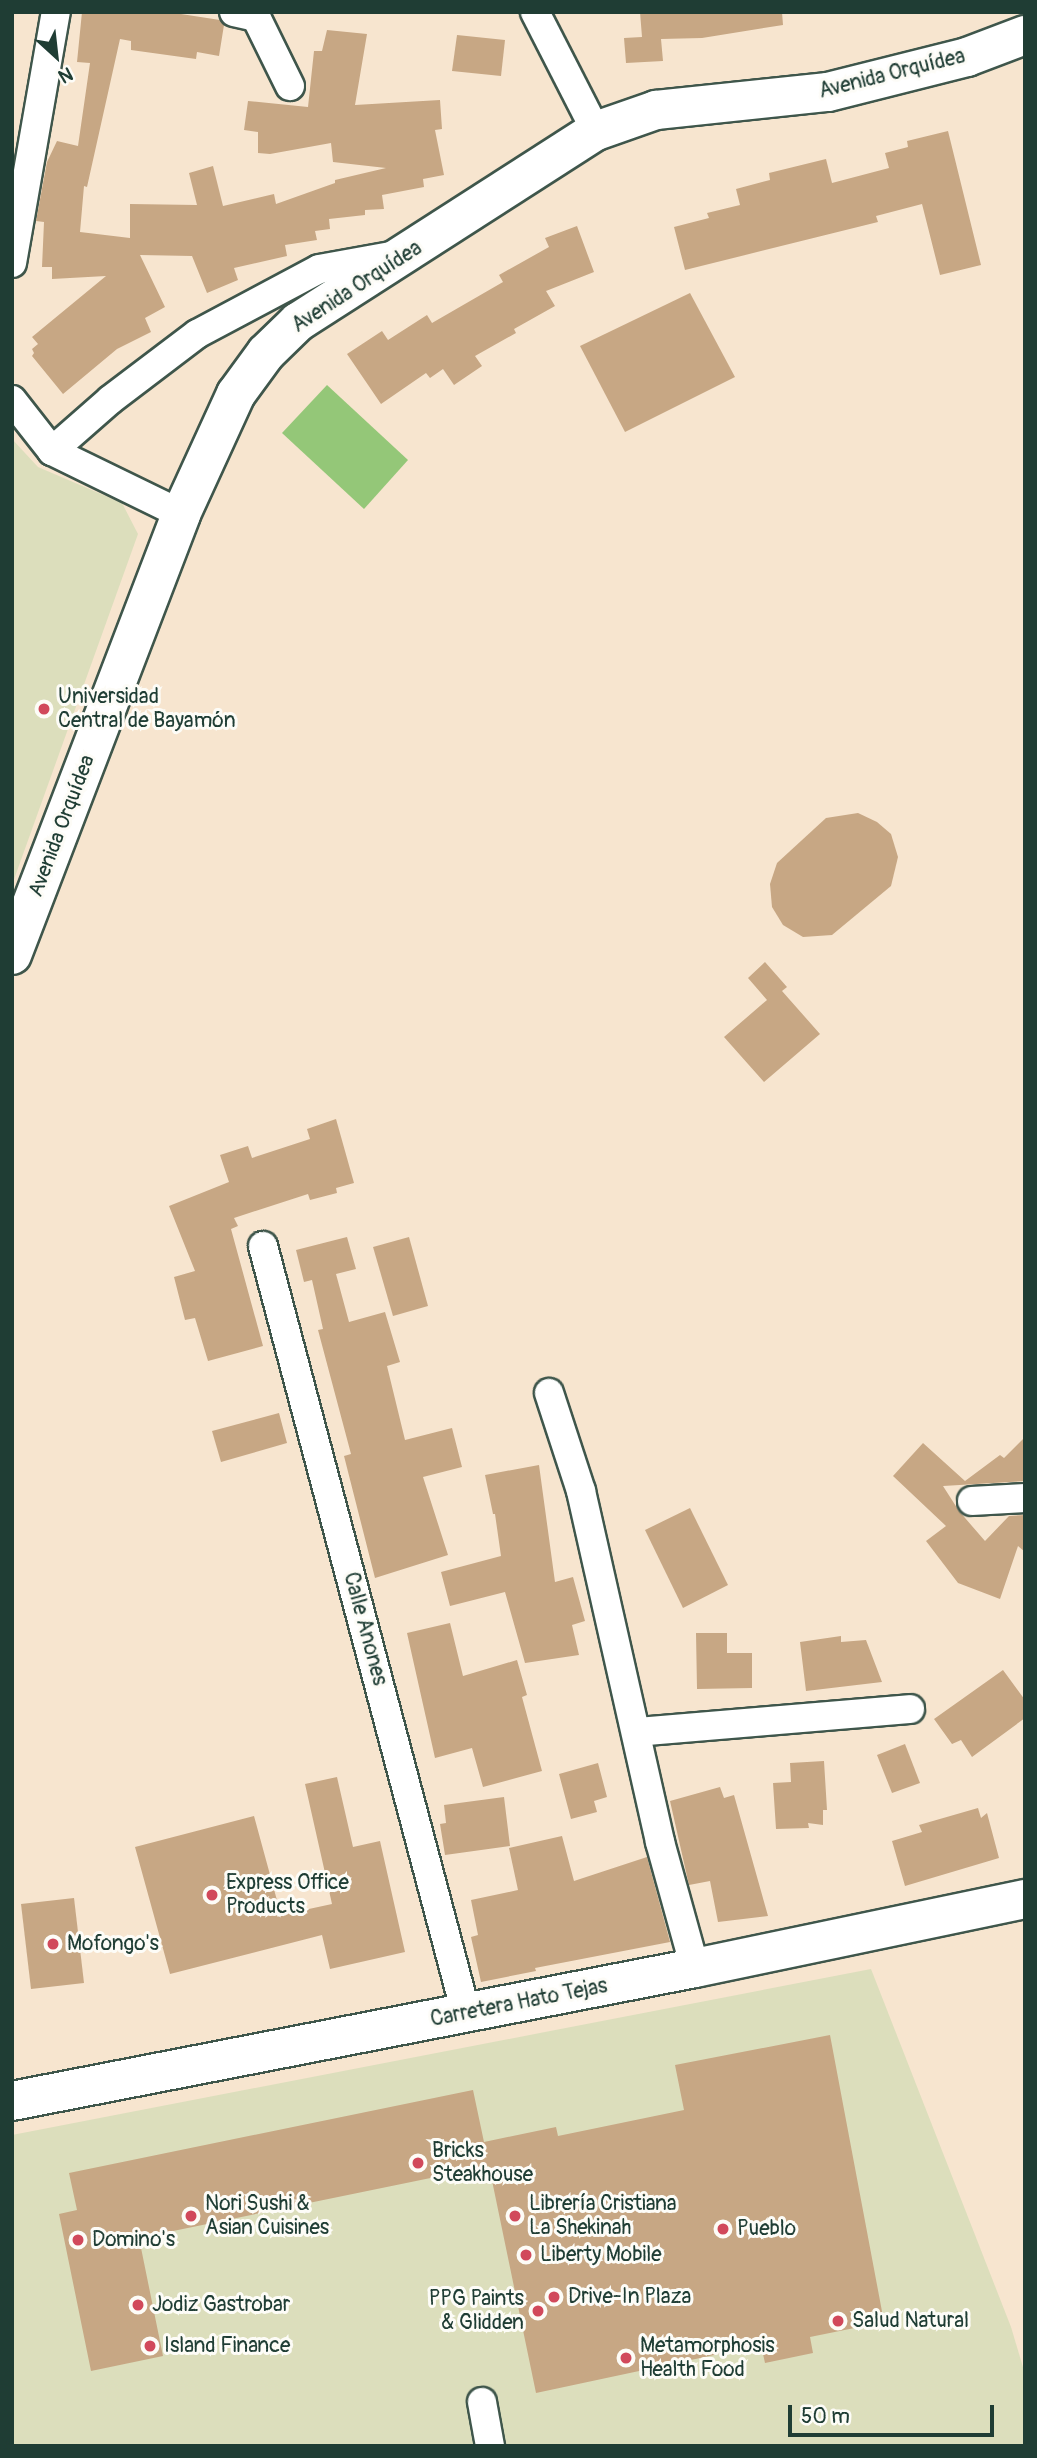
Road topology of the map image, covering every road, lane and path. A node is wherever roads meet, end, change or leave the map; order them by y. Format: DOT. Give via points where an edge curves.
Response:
graph roads {
  1 [pos="56,12"];
  2 [pos="535,12"];
  3 [pos="250,14"];
  4 [pos="1025,35"];
  5 [pos="290,86"];
  6 [pos="596,131"];
  7 [pos="407,253"];
  8 [pos="12,263"];
  9 [pos="12,400"];
  10 [pos="52,451"];
  11 [pos="181,514"];
  12 [pos="12,955"];
  13 [pos="263,1246"];
  14 [pos="549,1393"];
  15 [pos="1025,1498"];
  16 [pos="972,1501"];
  17 [pos="910,1709"];
  18 [pos="637,1732"];
  19 [pos="1025,1899"];
  20 [pos="695,1968"];
  21 [pos="466,2013"];
  22 [pos="12,2101"];
  23 [pos="482,2402"];
  24 [pos="490,2446"];
  1 -- 8 [label="street"];
  2 -- 6 [label="street"];
  3 -- 5 [label="street"];
  4 -- 6 [label="street, Avenida Orquídea" via="967,57 828,92 656,110"];
  6 -- 7 [label="street, Avenida Orquídea"];
  7 -- 10 [label="street" via="319,269 197,334"];
  7 -- 11 [label="street, Avenida Orquídea" via="298,323 265,353 236,394"];
  9 -- 10 [label="street"];
  10 -- 11 [label="street"];
  11 -- 12 [label="street, Avenida Orquídea"];
  13 -- 21 [label="street, Calle Anones"];
  14 -- 18 [label="street" via="580,1492"];
  15 -- 16 [label="street"];
  17 -- 18 [label="street"];
  18 -- 20 [label="street" via="660,1842"];
  19 -- 20 [label="street, Carretera Hato Tejas"];
  20 -- 21 [label="street, Carretera Hato Tejas"];
  21 -- 22 [label="street, Carretera Hato Tejas"];
  23 -- 24 [label="street"];
}
